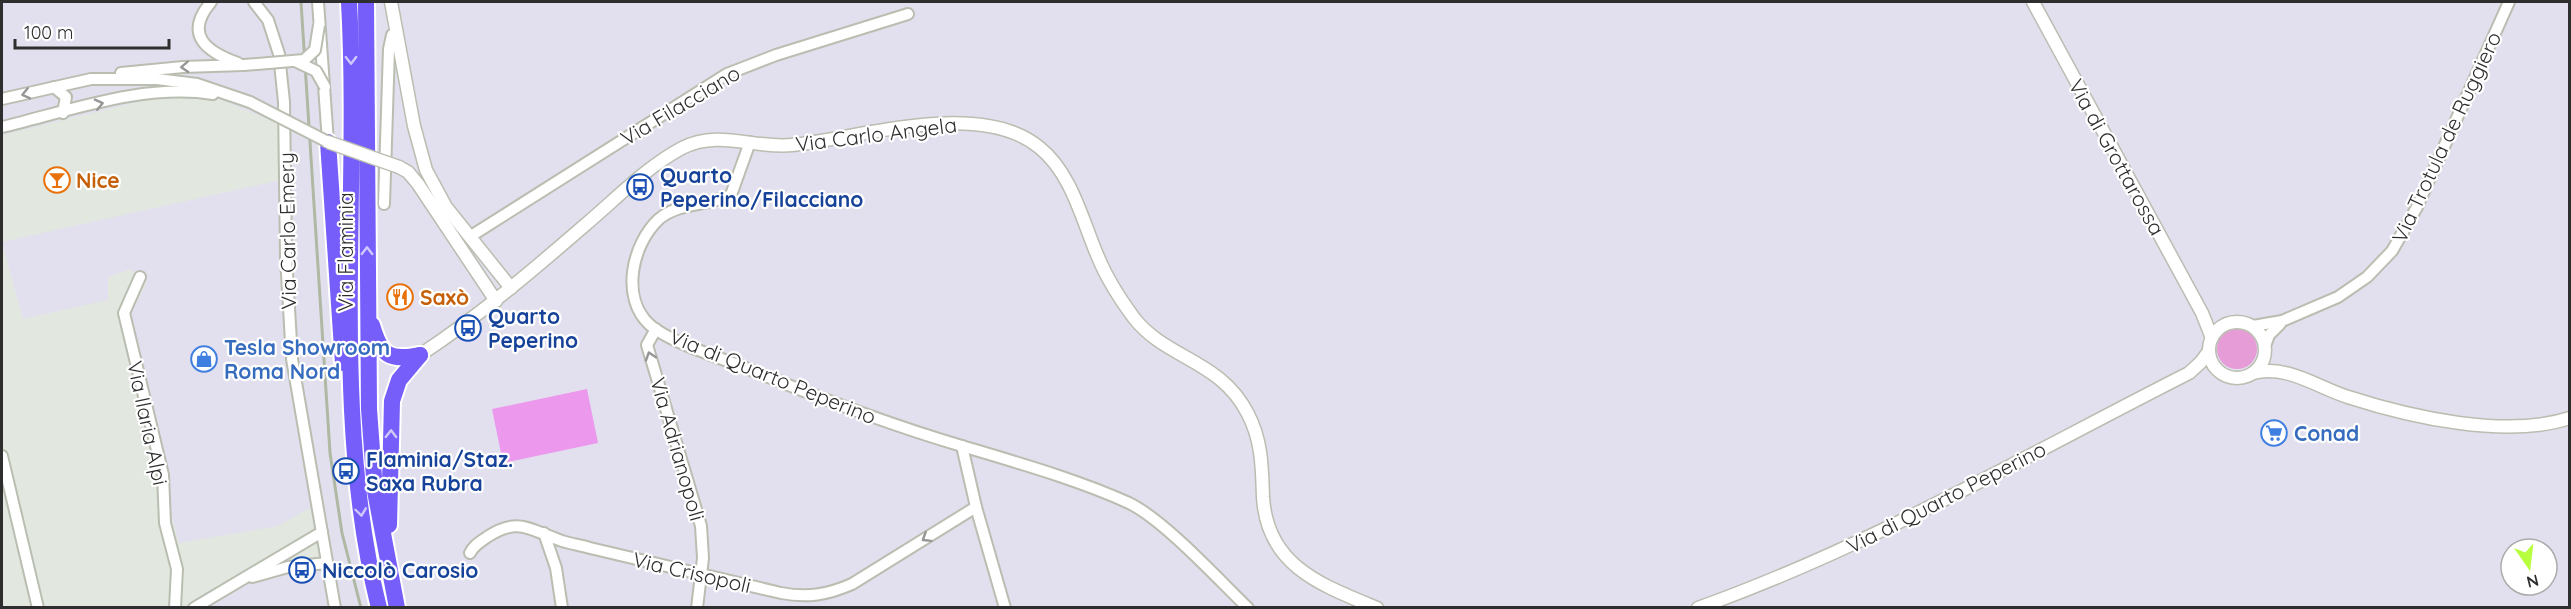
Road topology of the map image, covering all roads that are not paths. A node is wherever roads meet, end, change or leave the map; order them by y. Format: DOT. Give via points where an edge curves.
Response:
graph roads {
  1 [pos="211,2"];
  2 [pos="254,2"];
  3 [pos="318,2"];
  4 [pos="349,2"];
  5 [pos="366,2"];
  6 [pos="391,2"];
  7 [pos="2033,2"];
  8 [pos="2509,2"];
  9 [pos="908,14"];
  10 [pos="320,25"];
  11 [pos="397,33"];
  12 [pos="297,62"];
  13 [pos="244,65"];
  14 [pos="91,79"];
  15 [pos="54,87"];
  16 [pos="325,87"];
  17 [pos="237,98"];
  18 [pos="2,99"];
  19 [pos="63,113"];
  20 [pos="2,127"];
  21 [pos="750,141"];
  22 [pos="328,142"];
  23 [pos="384,204"];
  24 [pos="471,236"];
  25 [pos="140,277"];
  26 [pos="511,288"];
  27 [pos="496,301"];
  28 [pos="368,309"];
  29 [pos="2202,313"];
  30 [pos="2282,321"];
  31 [pos="2226,324"];
  32 [pos="2253,326"];
  33 [pos="656,329"];
  34 [pos="2210,344"];
  35 [pos="2265,348"];
  36 [pos="420,355"];
  37 [pos="2220,372"];
  38 [pos="2286,372"];
  39 [pos="2189,373"];
  40 [pos="2253,373"];
  41 [pos="2570,418"];
  42 [pos="354,432"];
  43 [pos="962,446"];
  44 [pos="2,456"];
  45 [pos="976,507"];
  46 [pos="322,532"];
  47 [pos="544,533"];
  48 [pos="470,553"];
  49 [pos="327,563"];
  50 [pos="701,574"];
  51 [pos="227,588"];
  52 [pos="396,602"];
  53 [pos="1004,607"];
  54 [pos="38,608"];
  55 [pos="175,608"];
  56 [pos="194,608"];
  57 [pos="335,608"];
  58 [pos="379,608"];
  59 [pos="562,608"];
  60 [pos="697,608"];
  61 [pos="1248,608"];
  62 [pos="1377,608"];
  63 [pos="1698,608"];
  1 -- 13 [label="street" via="201,19 202,40 215,55"];
  2 -- 46 [label="street, Via Carlo Emery" via="268,20 279,54 294,373"];
  3 -- 10 [label="street"];
  4 -- 42 [label="highway, Via Flaminia, one-way"];
  28 -- 5 [label="highway, Via Flaminia, one-way"];
  6 -- 11 [label="street"];
  7 -- 29 [label="street, Via di Grottarossa"];
  8 -- 30 [label="street, Via Trotula de Ruggiero" via="2417,207 2392,250 2354,287"];
  9 -- 24 [label="street, Via Filacciano" via="727,74"];
  10 -- 12 [label="street, bridge" via="315,50"];
  10 -- 16 [label="street, bridge"];
  11 -- 23 [label="street" via="392,35 389,49"];
  11 -- 24 [label="street" via="426,170 446,207"];
  12 -- 13 [label="street, bridge"];
  12 -- 16 [label="street, bridge" via="316,71"];
  13 -- 14 [label="street, one-way" via="173,68"];
  14 -- 15 [label="street"];
  14 -- 17 [label="street" via="179,80"];
  15 -- 18 [label="street, one-way"];
  15 -- 19 [label="street" via="66,97"];
  16 -- 22 [label="street"];
  19 -- 17 [label="street, one-way" via="164,90"];
  17 -- 22 [label="street, bridge"];
  19 -- 20 [label="street"];
  21 -- 26 [label="street" via="708,139 682,148 636,178"];
  21 -- 33 [label="street, Via di Quarto Peperino" via="733,193 666,214 639,246 634,264 635,294 644,317"];
  21 -- 62 [label="street, Via Carlo Angela" via="788,146 895,128 965,123 1003,128 1035,143 1051,157 1068,183 1099,260 1135,320 1146,332 1220,379 1247,412 1262,455 1264,511 1284,555 1315,580"];
  22 -- 27 [label="street, bridge" via="408,172"];
  22 -- 42 [label="highway" via="341,354"];
  24 -- 26 [label="street"];
  25 -- 55 [label="street, Via Ilaria Alpi" via="124,313 162,475 165,523 177,570"];
  26 -- 27 [label="street"];
  27 -- 36 [label="street"];
  28 -- 36 [label="highway" via="375,337 386,354 399,358"];
  28 -- 52 [label="highway, Via Flaminia" via="369,409 375,482"];
  29 -- 31 [label="street"];
  29 -- 34 [label="street, Via di Grottarossa"];
  30 -- 32 [label="street, Via Trotula de Ruggiero"];
  30 -- 35 [label="street" via="2269,335"];
  31 -- 32 [label="street" via="2240,322"];
  31 -- 34 [label="street"];
  32 -- 35 [label="street"];
  33 -- 43 [label="street, Via di Quarto Peperino" via="835,405"];
  50 -- 33 [label="street, Via Adrianopoli, one-way" via="703,543 694,496 647,345"];
  34 -- 37 [label="street" via="2212,363"];
  34 -- 39 [label="street, Via di Quarto Peperino" via="2201,362"];
  35 -- 38 [label="street"];
  35 -- 40 [label="street" via="2263,361"];
  52 -- 36 [label="highway, one-way" via="389,545 392,409 399,380"];
  37 -- 39 [label="street, Via di Quarto Peperino"];
  37 -- 40 [label="street" via="2239,378"];
  38 -- 40 [label="street"];
  38 -- 41 [label="street" via="2348,397 2437,420 2524,426"];
  39 -- 63 [label="street, Via di Quarto Peperino" via="1881,531 1816,562"];
  42 -- 58 [label="highway, Via Flaminia, one-way" via="360,511"];
  43 -- 45 [label="street"];
  43 -- 61 [label="street, Via di Quarto Peperino" via="1022,462 1131,504 1157,523"];
  44 -- 54 [label="street"];
  45 -- 50 [label="street, Via Crisopoli, one-way" via="852,584 826,594 794,596"];
  45 -- 53 [label="street"];
  46 -- 49 [label="street, Via Carlo Emery"];
  46 -- 51 [label="street"];
  47 -- 48 [label="street, Via Crisopoli" via="526,526 508,526 475,545"];
  47 -- 50 [label="street, Via Crisopoli" via="561,541"];
  47 -- 59 [label="street" via="556,568"];
  49 -- 51 [label="street" via="276,570"];
  49 -- 57 [label="street, Via Carlo Emery"];
  50 -- 60 [label="street, Via Adrianopoli"];
  51 -- 56 [label="street"];
}
